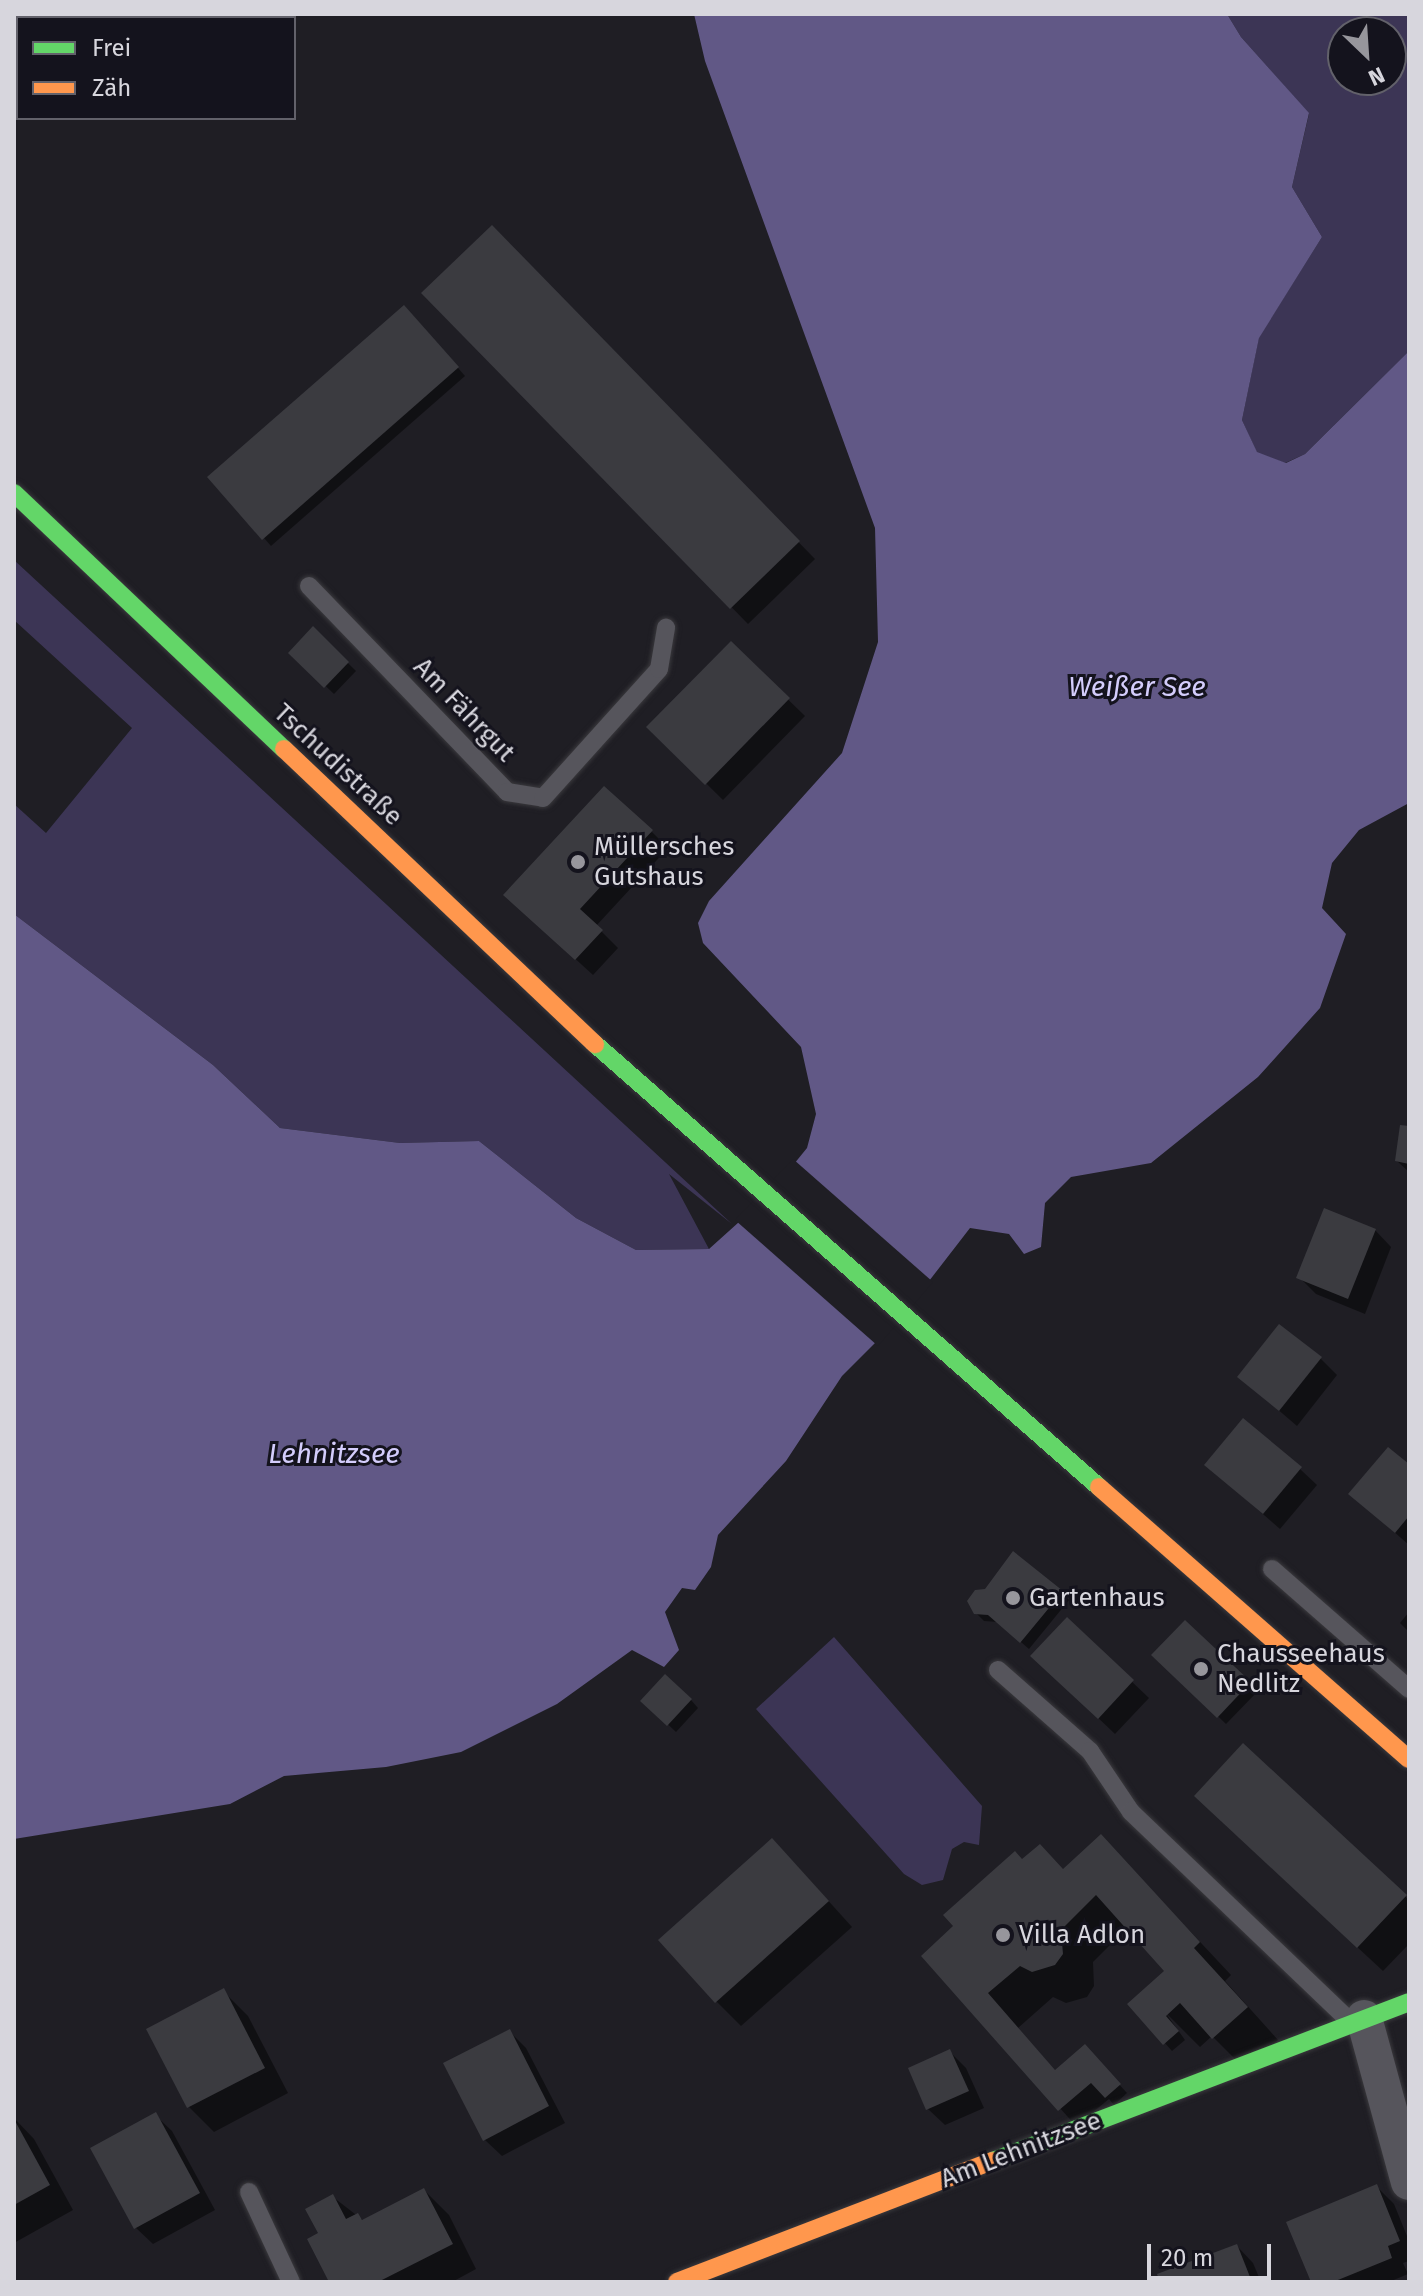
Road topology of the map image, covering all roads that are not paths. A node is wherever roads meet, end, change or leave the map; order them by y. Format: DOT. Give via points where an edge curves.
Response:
graph roads {
  1 [pos="14,493"];
  2 [pos="309,586"];
  3 [pos="666,628"];
  4 [pos="1272,1569"];
  5 [pos="998,1670"];
  6 [pos="1409,1689"];
  7 [pos="1409,1759"];
  8 [pos="1409,2002"];
  9 [pos="1358,2020"];
  10 [pos="1409,2182"];
  11 [pos="249,2192"];
  12 [pos="291,2282"];
  13 [pos="677,2282"];
  1 -- 7 [label="main road, Tschudistraße" via="627,1074"];
  2 -- 3 [label="lane, Am Fährgut" via="507,792 543,798 659,669"];
  4 -- 6 [label="lane"];
  5 -- 9 [label="lane" via="1090,1751 1131,1812"];
  8 -- 9 [label="main road, Am Lehnitzsee"];
  9 -- 10 [label="street"];
  9 -- 13 [label="main road, Am Lehnitzsee"];
  11 -- 12 [label="lane"];
}
